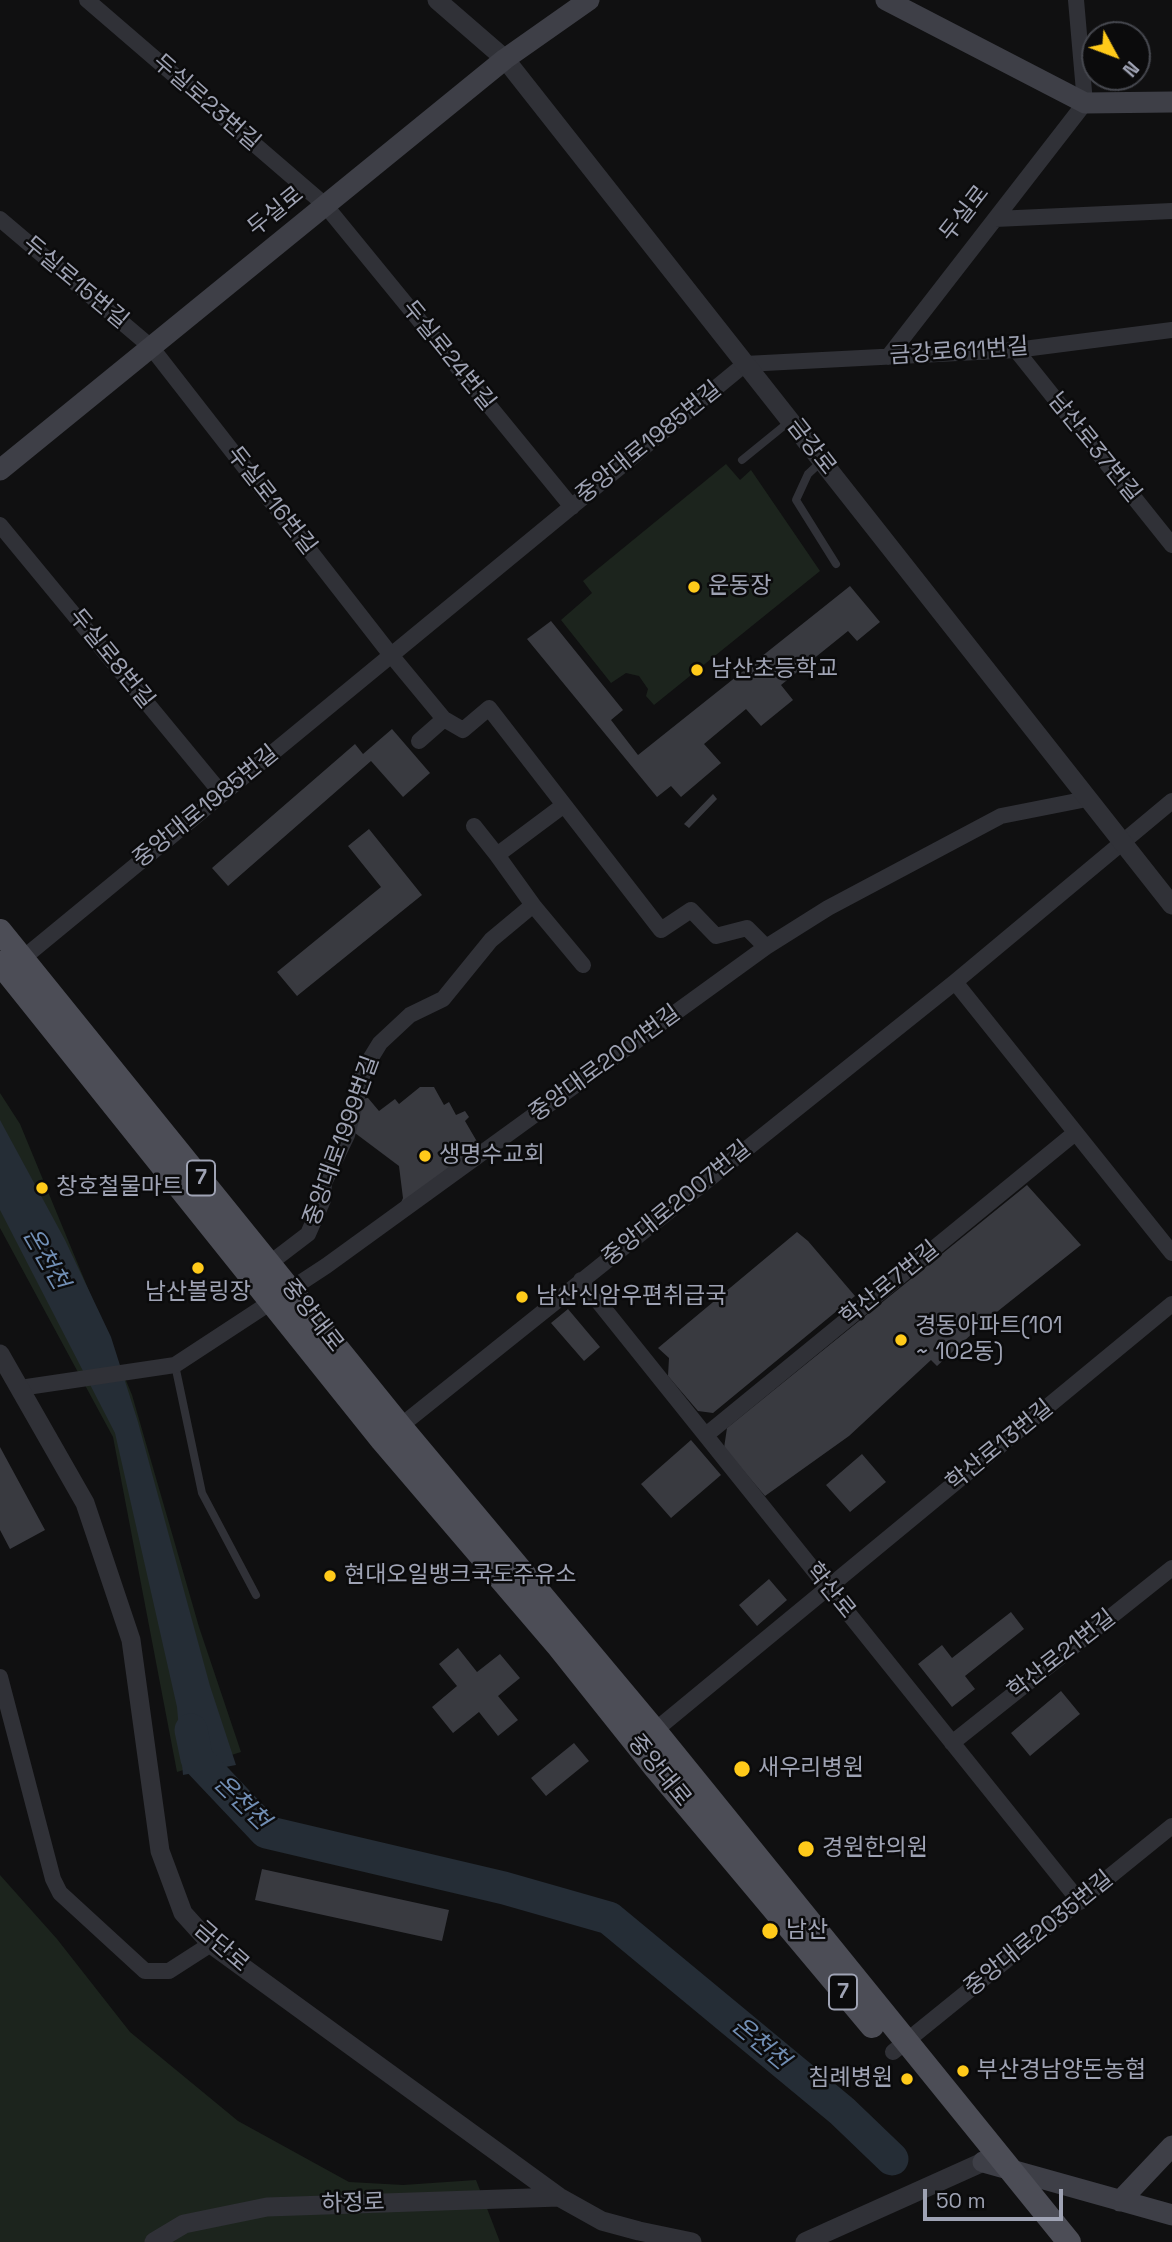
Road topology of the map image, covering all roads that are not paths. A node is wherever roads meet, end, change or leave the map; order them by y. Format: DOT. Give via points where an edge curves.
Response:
graph roads {
  1 [pos="87,0"];
  2 [pos="437,0"];
  3 [pos="589,0"];
  4 [pos="886,0"];
  5 [pos="1076,0"];
  6 [pos="505,59"];
  7 [pos="1172,102"];
  8 [pos="1085,103"];
  9 [pos="325,205"];
  10 [pos="1172,211"];
  11 [pos="0,219"];
  12 [pos="995,219"];
  13 [pos="1172,330"];
  14 [pos="151,347"];
  15 [pos="1016,351"];
  16 [pos="888,357"];
  17 [pos="745,364"];
  18 [pos="790,421"];
  19 [pos="742,460"];
  20 [pos="822,461"];
  21 [pos="0,470"];
  22 [pos="572,507"];
  23 [pos="0,524"];
  24 [pos="1172,545"];
  25 [pos="836,564"];
  26 [pos="391,655"];
  27 [pos="444,719"];
  28 [pos="419,741"];
  29 [pos="222,794"];
  30 [pos="1087,799"];
  31 [pos="1172,801"];
  32 [pos="564,805"];
  33 [pos="474,826"];
  34 [pos="1121,842"];
  35 [pos="497,855"];
  36 [pos="533,905"];
  37 [pos="1172,905"];
  38 [pos="0,931"];
  39 [pos="766,947"];
  40 [pos="11,961"];
  41 [pos="583,965"];
  42 [pos="955,982"];
  43 [pos="1075,1133"];
  44 [pos="1172,1253"];
  45 [pos="270,1263"];
  46 [pos="581,1280"];
  47 [pos="281,1294"];
  48 [pos="1172,1304"];
  49 [pos="0,1354"];
  50 [pos="175,1365"];
  51 [pos="20,1388"];
  52 [pos="391,1433"];
  53 [pos="705,1435"];
  54 [pos="1172,1568"];
  55 [pos="828,1588"];
  56 [pos="256,1595"];
  57 [pos="0,1677"];
  58 [pos="646,1738"];
  59 [pos="952,1743"];
  60 [pos="1172,1826"];
  61 [pos="1080,1902"];
  62 [pos="211,1944"];
  63 [pos="900,2047"];
  64 [pos="1172,2146"];
  65 [pos="983,2162"];
  66 [pos="1007,2168"];
  67 [pos="559,2197"];
  68 [pos="1120,2201"];
  69 [pos="1172,2216"];
  70 [pos="154,2242"];
  71 [pos="692,2242"];
  72 [pos="805,2242"];
  73 [pos="1047,2242"];
  74 [pos="1069,2242"];
  1 -- 9 [label="street, 두실로23번길"];
  2 -- 6 [label="street, 금강로"];
  3 -- 6 [label="main road, 두실로"];
  4 -- 8 [label="main road"];
  5 -- 8 [label="street"];
  6 -- 9 [label="main road, 두실로"];
  6 -- 17 [label="street, 금강로"];
  7 -- 8 [label="main road"];
  8 -- 12 [label="street, 두실로"];
  9 -- 14 [label="main road, 두실로"];
  9 -- 22 [label="street, 두실로24번길"];
  10 -- 12 [label="street"];
  11 -- 14 [label="street, 두실로15번길"];
  12 -- 16 [label="street, 두실로"];
  13 -- 15 [label="street, 금강로611번길"];
  14 -- 21 [label="main road, 두실로"];
  14 -- 26 [label="street, 두실로16번길"];
  15 -- 16 [label="street, 금강로611번길"];
  15 -- 24 [label="street, 남산로37번길"];
  16 -- 17 [label="street, 금강로611번길"];
  17 -- 18 [label="street, 금강로"];
  17 -- 22 [label="street, 중앙대로1985번길"];
  18 -- 19 [label="lane"];
  18 -- 20 [label="street, 금강로"];
  20 -- 25 [label="lane" via="808,474 796,500"];
  20 -- 30 [label="street, 금강로"];
  22 -- 26 [label="street, 중앙대로1985번길"];
  23 -- 29 [label="street, 두실로8번길"];
  26 -- 27 [label="street"];
  26 -- 29 [label="street, 중앙대로1985번길"];
  27 -- 28 [label="street"];
  27 -- 32 [label="street" via="463,730 489,708"];
  29 -- 40 [label="street, 중앙대로1985번길"];
  30 -- 34 [label="street, 금강로"];
  30 -- 39 [label="street, 중앙대로2001번길" via="1001,816 828,908"];
  31 -- 34 [label="street, 중앙대로2007번길"];
  32 -- 35 [label="street"];
  32 -- 39 [label="street" via="661,930 691,910 716,936 747,928"];
  33 -- 35 [label="street"];
  34 -- 37 [label="street, 금강로"];
  34 -- 42 [label="street, 중앙대로2007번길"];
  35 -- 36 [label="street"];
  36 -- 41 [label="street"];
  36 -- 45 [label="street, 중앙대로1999번길" via="491,940 443,999 410,1015 380,1043 364,1069 347,1135 324,1183 323,1200 308,1234"];
  38 -- 40 [label="main road, 중앙대로 / 7"];
  39 -- 47 [label="street, 중앙대로2001번길"];
  40 -- 45 [label="main road, 중앙대로 / 7"];
  40 -- 47 [label="main road, 중앙대로 / 7"];
  42 -- 43 [label="street"];
  42 -- 46 [label="street, 중앙대로2007번길"];
  43 -- 44 [label="street"];
  43 -- 53 [label="street, 학산로7번길"];
  45 -- 47 [label="main road, 중앙대로 / 7"];
  46 -- 52 [label="street, 중앙대로2007번길"];
  46 -- 53 [label="street, 학산로"];
  47 -- 50 [label="street, 중앙대로"];
  47 -- 52 [label="main road, 중앙대로 / 7"];
  48 -- 55 [label="street, 학산로13번길"];
  49 -- 51 [label="street, 금단로"];
  50 -- 51 [label="street"];
  50 -- 56 [label="lane" via="202,1493"];
  51 -- 62 [label="street, 금단로" via="85,1503 131,1640 160,1851 183,1913"];
  52 -- 58 [label="main road, 중앙대로 / 7" via="559,1647"];
  53 -- 55 [label="street, 학산로"];
  54 -- 59 [label="street, 학산로21번길"];
  55 -- 58 [label="street, 중앙대로"];
  55 -- 59 [label="street, 학산로"];
  57 -- 62 [label="street" via="60,1893 145,1971 169,1971"];
  58 -- 63 [label="main road, 중앙대로 / 7"];
  59 -- 61 [label="street, 학산로"];
  60 -- 61 [label="street, 중앙대로2035번길"];
  61 -- 63 [label="street, 중앙대로2035번길"];
  62 -- 67 [label="street, 금단로"];
  63 -- 65 [label="main road, 중앙대로 / 7"];
  63 -- 66 [label="main road, 중앙대로 / 7"];
  64 -- 68 [label="main road"];
  65 -- 66 [label="main road"];
  65 -- 72 [label="street"];
  65 -- 73 [label="main road, 중앙대로 / 7"];
  66 -- 68 [label="main road"];
  66 -- 74 [label="main road, 중앙대로 / 7"];
  67 -- 70 [label="street, 하정로" via="267,2207 184,2224"];
  67 -- 71 [label="street, 금단로" via="602,2221"];
  68 -- 69 [label="main road"];
}
